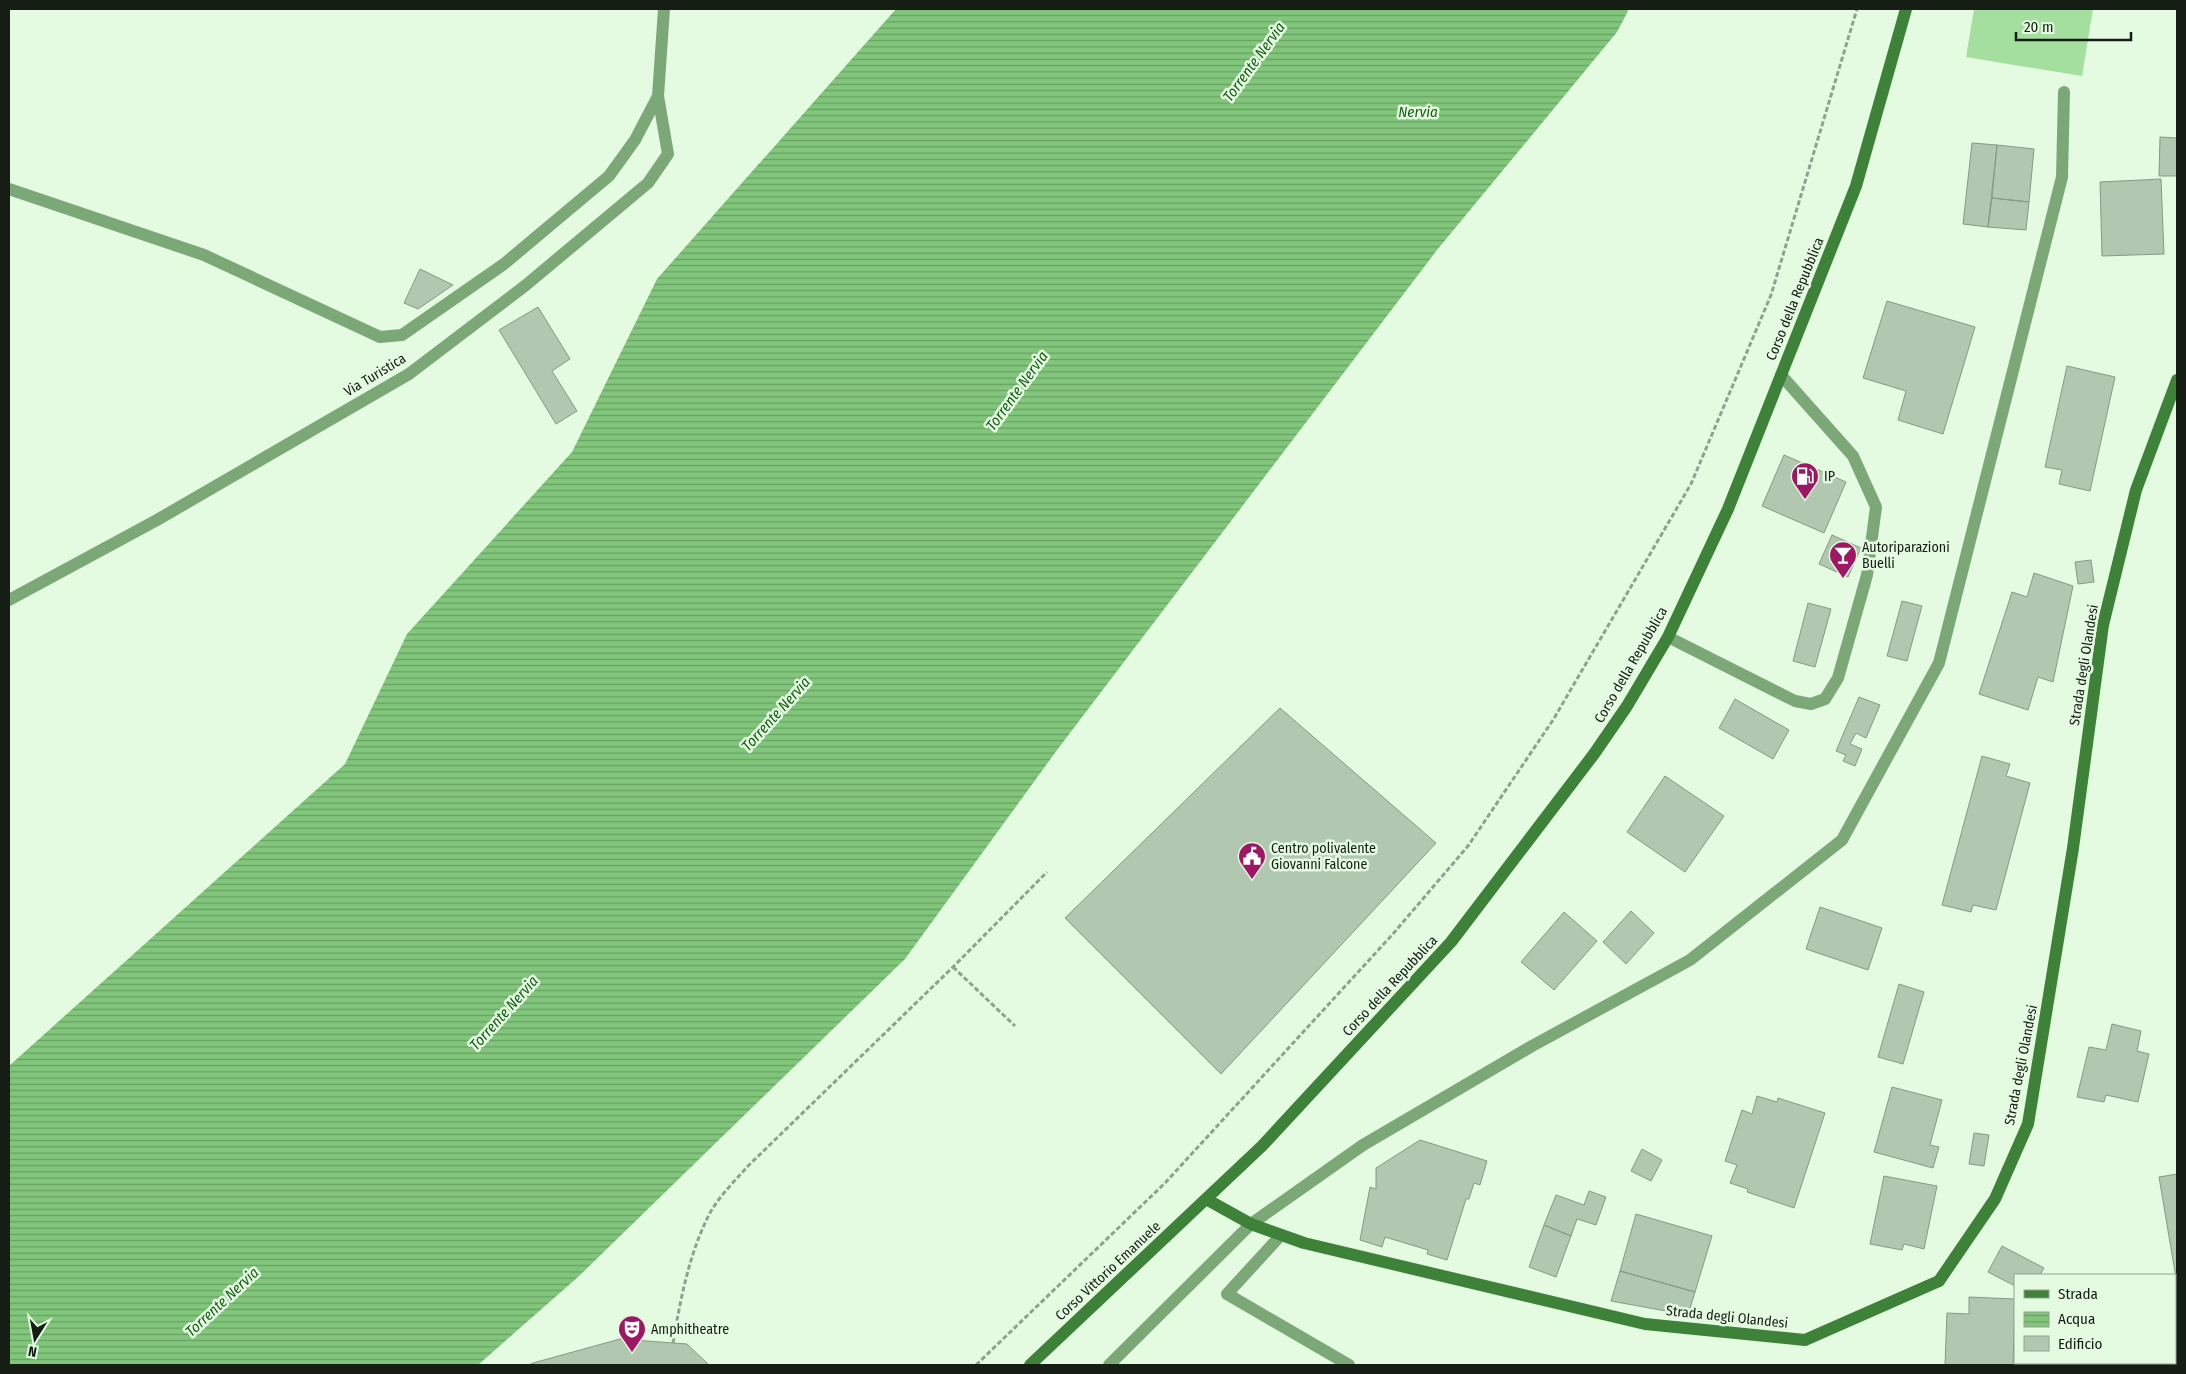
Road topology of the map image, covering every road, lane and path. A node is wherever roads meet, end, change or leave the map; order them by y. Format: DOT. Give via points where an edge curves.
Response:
graph roads {
  1 [pos="664,9"];
  2 [pos="1857,9"];
  3 [pos="1906,9"];
  4 [pos="2064,92"];
  5 [pos="658,96"];
  6 [pos="9,189"];
  7 [pos="1781,375"];
  8 [pos="2177,380"];
  9 [pos="9,600"];
  10 [pos="1668,637"];
  11 [pos="1046,872"];
  12 [pos="953,967"];
  13 [pos="1015,1026"];
  14 [pos="1206,1199"];
  15 [pos="1251,1224"];
  16 [pos="1281,1235"];
  17 [pos="673,1343"];
  18 [pos="976,1365"];
  19 [pos="1030,1365"];
  20 [pos="1109,1365"];
  21 [pos="1349,1365"];
  1 -- 5 [label="street, Via Turistica"];
  2 -- 18 [label="path" via="1771,294 1691,484 1553,720 1468,846 1392,935 1165,1183"];
  3 -- 7 [label="main road, Corso della Repubblica" via="1856,186"];
  4 -- 15 [label="street" via="2062,178 1939,662 1842,840 1690,960 1532,1046 1362,1145"];
  5 -- 6 [label="street, Via Turistica" via="635,140 609,176 504,264 402,335 380,336 204,255"];
  5 -- 9 [label="street, Via Turistica" via="668,154 648,183 526,285 409,374 157,520"];
  7 -- 10 [label="main road, Corso della Repubblica" via="1728,509"];
  7 -- 10 [label="street" via="1853,456 1876,507 1867,575 1838,678 1825,699 1811,704 1795,701"];
  8 -- 16 [label="main road, Strada degli Olandesi" via="2136,490 2103,625 2073,848 2028,1124 1994,1199 1939,1281 1804,1340 1645,1324"];
  10 -- 14 [label="main road, Corso della Repubblica" via="1594,754 1451,942 1262,1146"];
  11 -- 12 [label="path"];
  12 -- 13 [label="path"];
  12 -- 17 [label="path" via="720,1197 706,1220 692,1258"];
  14 -- 15 [label="main road, Strada degli Olandesi"];
  14 -- 19 [label="main road, Corso Vittorio Emanuele"];
  15 -- 16 [label="main road, Strada degli Olandesi"];
  15 -- 20 [label="street"];
  16 -- 21 [label="street" via="1227,1294"];
}
